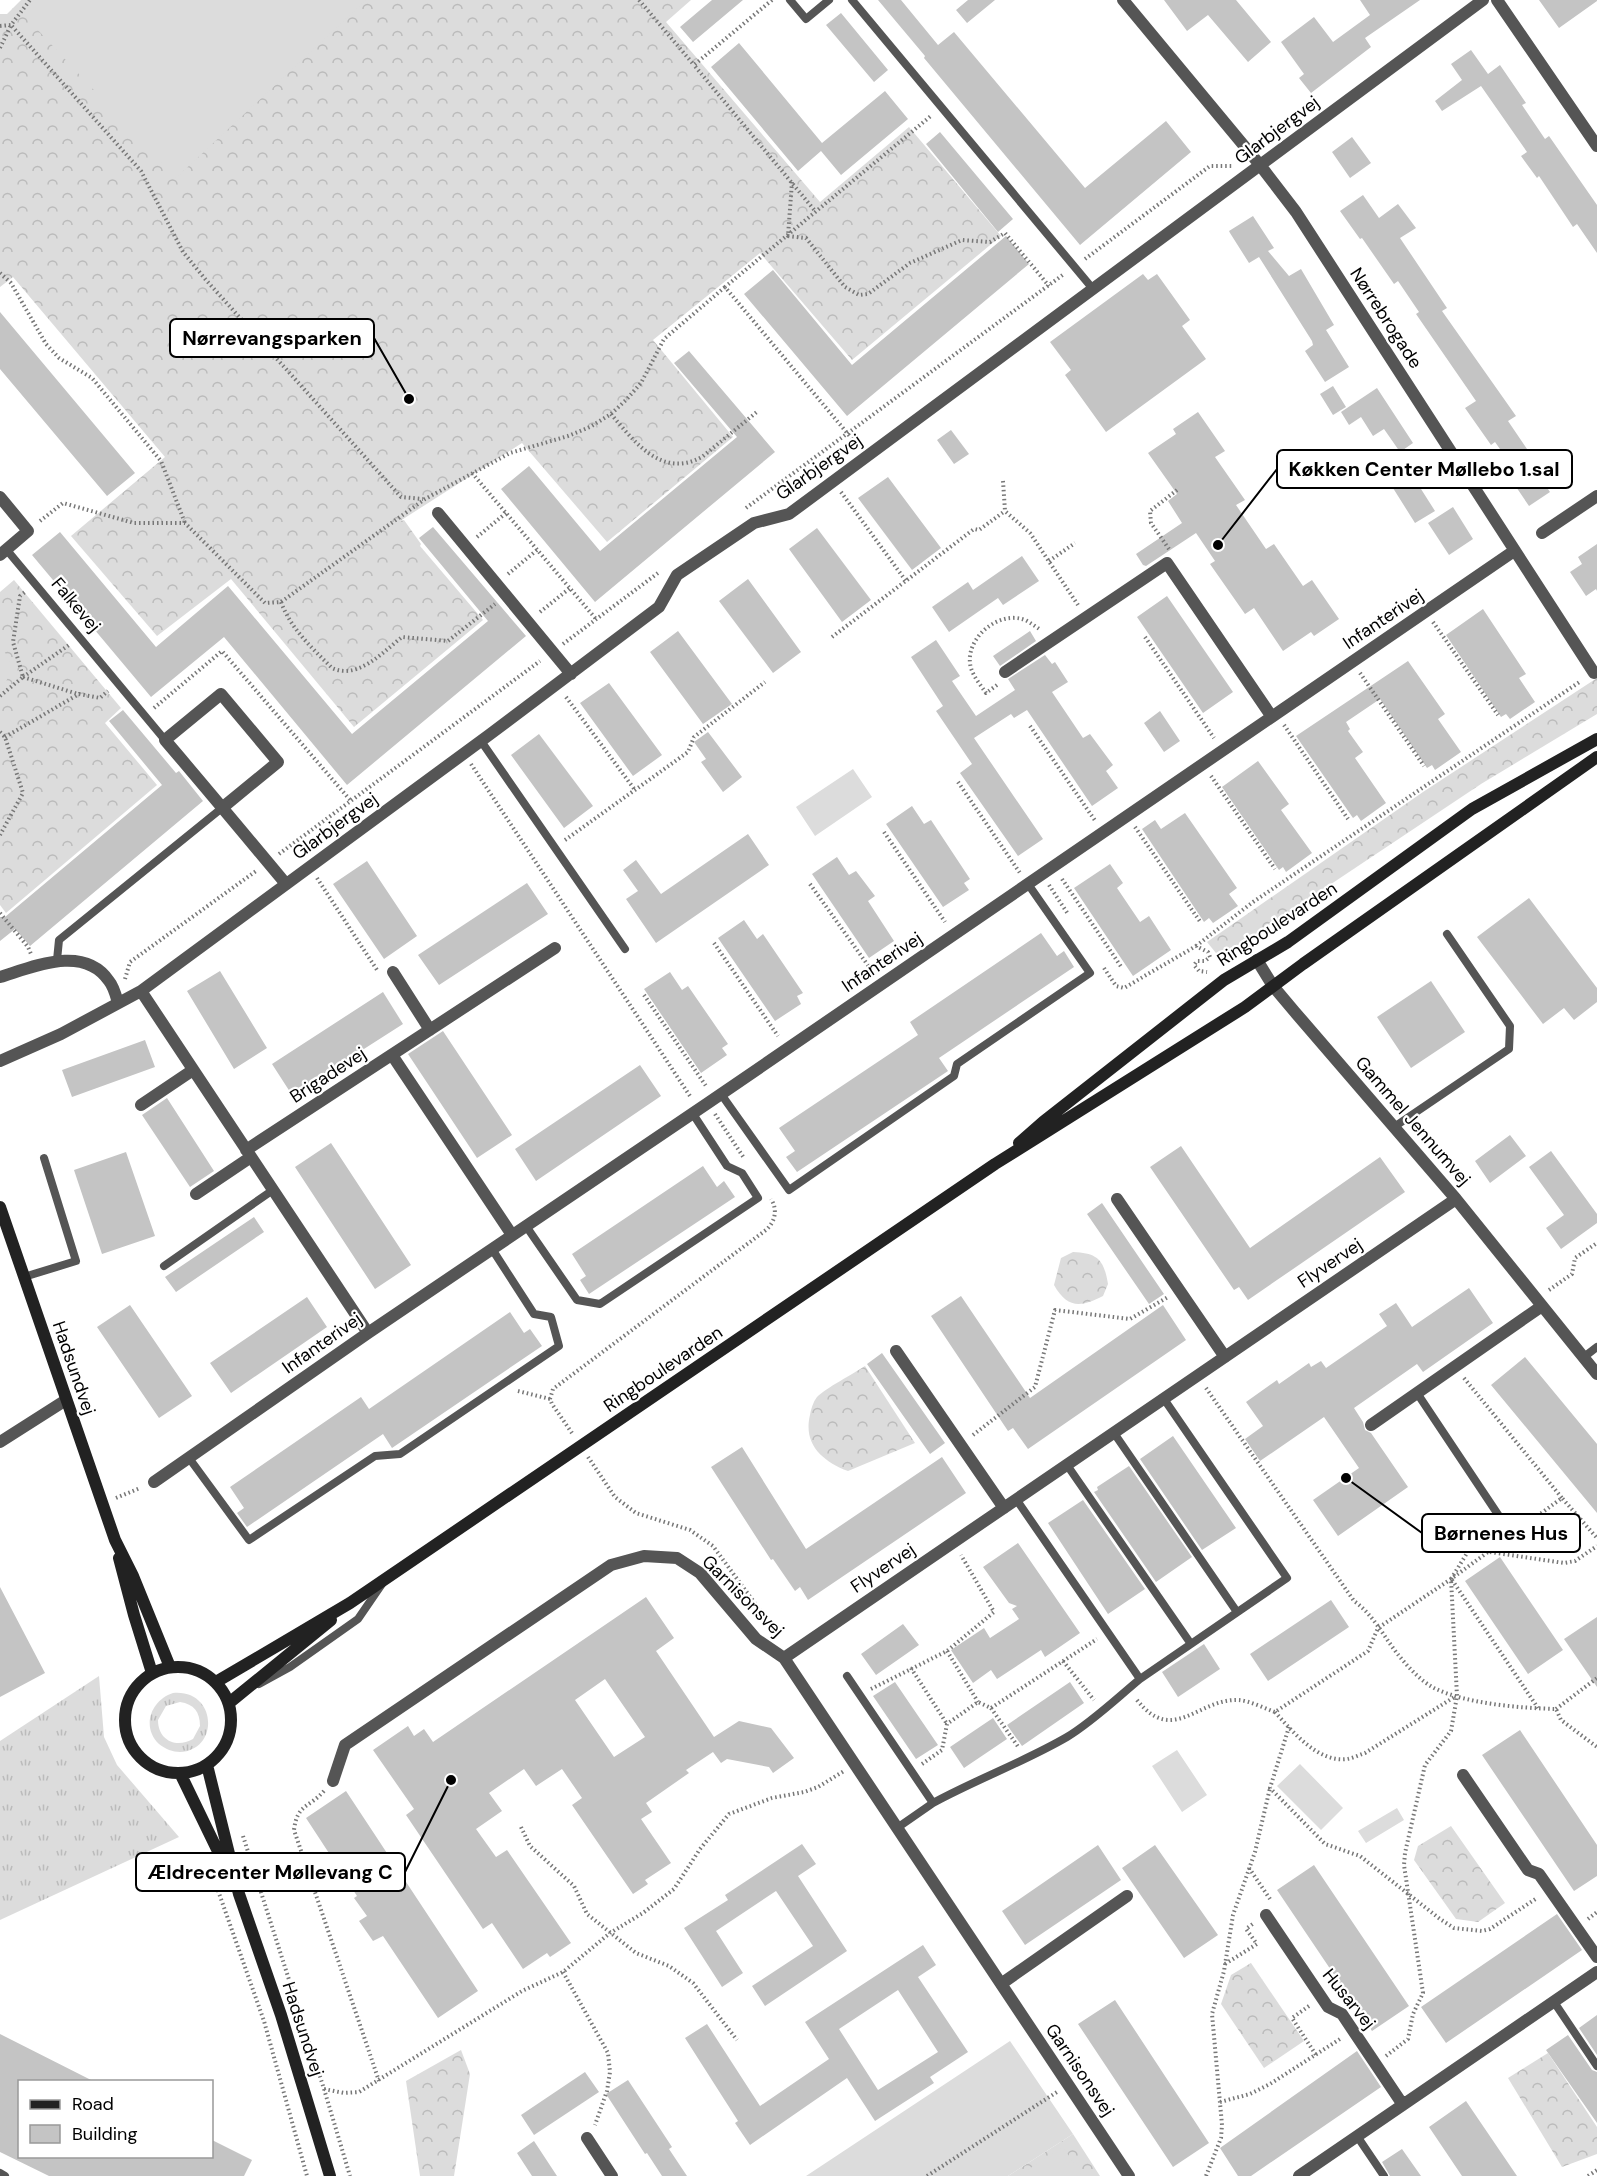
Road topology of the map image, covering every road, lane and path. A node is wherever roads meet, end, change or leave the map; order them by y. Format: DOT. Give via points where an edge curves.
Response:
graph roads {
  1 [pos="30,0"];
  2 [pos="639,0"];
  3 [pos="772,0"];
  4 [pos="790,0"];
  5 [pos="828,0"];
  6 [pos="852,0"];
  7 [pos="1123,0"];
  8 [pos="1483,0"];
  9 [pos="1497,0"];
  10 [pos="11,25"];
  11 [pos="0,26"];
  12 [pos="0,48"];
  13 [pos="694,65"];
  14 [pos="942,107"];
  15 [pos="1597,146"];
  16 [pos="1260,165"];
  17 [pos="792,182"];
  18 [pos="816,212"];
  19 [pos="788,236"];
  20 [pos="0,273"];
  21 [pos="1049,286"];
  22 [pos="725,287"];
  23 [pos="1093,289"];
  24 [pos="758,411"];
  25 [pos="611,414"];
  26 [pos="867,456"];
  27 [pos="472,473"];
  28 [pos="833,481"];
  29 [pos="1003,482"];
  30 [pos="1177,490"];
  31 [pos="1597,496"];
  32 [pos="0,497"];
  33 [pos="425,499"];
  34 [pos="1005,512"];
  35 [pos="438,513"];
  36 [pos="506,513"];
  37 [pos="185,524"];
  38 [pos="28,531"];
  39 [pos="1542,533"];
  40 [pos="1075,543"];
  41 [pos="466,546"];
  42 [pos="537,549"];
  43 [pos="1514,551"];
  44 [pos="3,552"];
  45 [pos="1049,561"];
  46 [pos="1167,562"];
  47 [pos="906,580"];
  48 [pos="35,584"];
  49 [pos="497,584"];
  50 [pos="570,588"];
  51 [pos="507,596"];
  52 [pos="281,602"];
  53 [pos="1426,611"];
  54 [pos="1086,617"];
  55 [pos="596,620"];
  56 [pos="528,622"];
  57 [pos="832,637"];
  58 [pos="1145,637"];
  59 [pos="80,638"];
  60 [pos="1055,638"];
  61 [pos="1352,662"];
  62 [pos="1005,672"];
  63 [pos="1594,673"];
  64 [pos="571,674"];
  65 [pos="23,677"];
  66 [pos="765,682"];
  67 [pos="118,683"];
  68 [pos="557,685"];
  69 [pos="79,694"];
  70 [pos="0,696"];
  71 [pos="1498,715"];
  72 [pos="1274,716"];
  73 [pos="1030,726"];
  74 [pos="0,732"];
  75 [pos="5,737"];
  76 [pos="1597,739"];
  77 [pos="165,740"];
  78 [pos="482,741"];
  79 [pos="1223,751"];
  80 [pos="464,753"];
  81 [pos="1597,757"];
  82 [pos="1203,764"];
  83 [pos="1424,766"];
  84 [pos="958,782"];
  85 [pos="635,790"];
  86 [pos="222,808"];
  87 [pos="1127,816"];
  88 [pos="1348,819"];
  89 [pos="558,832"];
  90 [pos="884,832"];
  91 [pos="1104,832"];
  92 [pos="0,835"];
  93 [pos="309,867"];
  94 [pos="1275,869"];
  95 [pos="1048,871"];
  96 [pos="286,884"];
  97 [pos="810,884"];
  98 [pos="1028,884"];
  99 [pos="0,913"];
  100 [pos="1073,921"];
  101 [pos="1201,923"];
  102 [pos="1447,934"];
  103 [pos="954,935"];
  104 [pos="714,943"];
  105 [pos="1196,946"];
  106 [pos="555,948"];
  107 [pos="625,949"];
  108 [pos="57,960"];
  109 [pos="1257,960"];
  110 [pos="34,966"];
  111 [pos="1103,967"];
  112 [pos="1122,968"];
  113 [pos="393,972"];
  114 [pos="0,976"];
  115 [pos="1224,980"];
  116 [pos="882,984"];
  117 [pos="1273,986"];
  118 [pos="141,991"];
  119 [pos="644,995"];
  120 [pos="118,1003"];
  121 [pos="429,1030"];
  122 [pos="787,1049"];
  123 [pos="392,1055"];
  124 [pos="0,1061"];
  125 [pos="194,1070"];
  126 [pos="718,1096"];
  127 [pos="141,1105"];
  128 [pos="695,1112"];
  129 [pos="1394,1127"];
  130 [pos="249,1154"];
  131 [pos="44,1158"];
  132 [pos="995,1164"];
  133 [pos="273,1190"];
  134 [pos="196,1194"];
  135 [pos="1117,1199"];
  136 [pos="1456,1199"];
  137 [pos="0,1207"];
  138 [pos="526,1226"];
  139 [pos="512,1235"];
  140 [pos="1597,1243"];
  141 [pos="492,1249"];
  142 [pos="164,1266"];
  143 [pos="24,1277"];
  144 [pos="1179,1290"];
  145 [pos="1539,1302"];
  146 [pos="368,1333"];
  147 [pos="1597,1347"];
  148 [pos="896,1351"];
  149 [pos="1225,1357"];
  150 [pos="1584,1357"];
  151 [pos="1455,1367"];
  152 [pos="1597,1374"];
  153 [pos="1197,1376"];
  154 [pos="500,1386"];
  155 [pos="1417,1394"];
  156 [pos="550,1399"];
  157 [pos="1164,1399"];
  158 [pos="66,1400"];
  159 [pos="1371,1425"];
  160 [pos="1114,1433"];
  161 [pos="0,1442"];
  162 [pos="960,1444"];
  163 [pos="189,1458"];
  164 [pos="1067,1465"];
  165 [pos="154,1482"];
  166 [pos="1562,1498"];
  167 [pos="1016,1500"];
  168 [pos="102,1504"];
  169 [pos="1004,1508"];
  170 [pos="1502,1519"];
  171 [pos="1597,1538"];
  172 [pos="116,1540"];
  173 [pos="953,1542"];
  174 [pos="1597,1546"];
  175 [pos="1489,1551"];
  176 [pos="1451,1579"];
  177 [pos="384,1580"];
  178 [pos="350,1603"];
  179 [pos="1238,1612"];
  180 [pos="1378,1628"];
  181 [pos="1107,1632"];
  182 [pos="1191,1644"];
  183 [pos="947,1651"];
  184 [pos="784,1658"];
  185 [pos="1063,1661"];
  186 [pos="170,1667"];
  187 [pos="911,1668"];
  188 [pos="152,1673"];
  189 [pos="847,1676"];
  190 [pos="1597,1678"];
  191 [pos="1140,1679"];
  192 [pos="216,1682"];
  193 [pos="1128,1689"];
  194 [pos="240,1694"];
  195 [pos="859,1694"];
  196 [pos="1457,1696"];
  197 [pos="978,1702"];
  198 [pos="229,1703"];
  199 [pos="991,1708"];
  200 [pos="1538,1708"];
  201 [pos="1556,1709"];
  202 [pos="1102,1710"];
  203 [pos="1275,1712"];
  204 [pos="947,1724"];
  205 [pos="1289,1727"];
  206 [pos="1597,1747"];
  207 [pos="1026,1759"];
  208 [pos="854,1764"];
  209 [pos="207,1765"];
  210 [pos="911,1771"];
  211 [pos="180,1773"];
  212 [pos="1463,1775"];
  213 [pos="333,1781"];
  214 [pos="1270,1788"];
  215 [pos="933,1803"];
  216 [pos="521,1827"];
  217 [pos="897,1828"];
  218 [pos="243,1835"];
  219 [pos="214,1877"];
  220 [pos="1550,1888"];
  221 [pos="1408,1893"];
  222 [pos="239,1894"];
  223 [pos="1127,1896"];
  224 [pos="1266,1915"];
  225 [pos="610,1933"];
  226 [pos="1597,1957"];
  227 [pos="563,1972"];
  228 [pos="1597,1972"];
  229 [pos="1000,1984"];
  230 [pos="1322,1998"];
  231 [pos="1554,2002"];
  232 [pos="1353,2030"];
  233 [pos="737,2040"];
  234 [pos="1316,2055"];
  235 [pos="1376,2063"];
  236 [pos="1597,2066"];
  237 [pos="379,2081"];
  238 [pos="1068,2085"];
  239 [pos="324,2089"];
  240 [pos="1220,2102"];
  241 [pos="1403,2104"];
  242 [pos="1357,2136"];
  243 [pos="587,2138"];
  244 [pos="1597,2169"];
  245 [pos="0,2174"];
  246 [pos="5,2176"];
  247 [pos="307,2176"];
  248 [pos="330,2176"];
  249 [pos="350,2176"];
  250 [pos="612,2176"];
  251 [pos="927,2176"];
  252 [pos="1129,2176"];
  253 [pos="1206,2176"];
  254 [pos="1299,2176"];
  255 [pos="1384,2176"];
  256 [pos="1588,2176"];
  1 -- 10 [label="path"];
  2 -- 13 [label="path"];
  3 -- 13 [label="path"];
  4 -- 5 [label="lane" via="806,19"];
  6 -- 14 [label="lane"];
  7 -- 16 [label="street, Nørrebrogade"];
  8 -- 16 [label="street, Glarbjergvej"];
  9 -- 15 [label="street"];
  10 -- 11 [label="path"];
  10 -- 12 [label="path"];
  10 -- 33 [label="path" via="141,171 183,252 206,280 400,497"];
  13 -- 17 [label="path"];
  14 -- 18 [label="path"];
  14 -- 23 [label="lane"];
  16 -- 23 [label="street, Glarbjergvej"];
  16 -- 43 [label="street, Nørrebrogade" via="1296,212"];
  17 -- 18 [label="path"];
  17 -- 19 [label="path"];
  18 -- 19 [label="path"];
  19 -- 21 [label="path" via="806,238 845,287 859,295 875,291 910,263 962,240 990,242 1005,233"];
  19 -- 22 [label="path"];
  20 -- 37 [label="path" via="11,284 46,344 59,358 92,378 160,461"];
  22 -- 25 [label="path" via="664,339 641,383"];
  22 -- 26 [label="path"];
  23 -- 26 [label="street, Glarbjergvej"];
  24 -- 25 [label="path" via="702,457 681,463 651,456"];
  25 -- 27 [label="path" via="583,430 510,453"];
  26 -- 28 [label="street, Glarbjergvej"];
  27 -- 33 [label="path"];
  27 -- 36 [label="path"];
  28 -- 47 [label="path"];
  28 -- 64 [label="street, Glarbjergvej" via="789,514 754,523 677,575 659,607"];
  29 -- 34 [label="path"];
  30 -- 46 [label="path" via="1150,511 1151,523 1171,553"];
  31 -- 39 [label="street"];
  32 -- 38 [label="street"];
  33 -- 35 [label="path"];
  33 -- 52 [label="path"];
  34 -- 45 [label="path" via="1030,533"];
  34 -- 47 [label="path" via="979,530 974,529"];
  35 -- 41 [label="street"];
  36 -- 41 [label="path"];
  36 -- 42 [label="path"];
  37 -- 38 [label="path" via="134,523 63,503"];
  37 -- 52 [label="path" via="265,603"];
  38 -- 44 [label="street, Falkevej"];
  40 -- 45 [label="path"];
  41 -- 49 [label="street"];
  42 -- 49 [label="path"];
  42 -- 50 [label="path"];
  43 -- 53 [label="street, Infanterivej"];
  43 -- 63 [label="street, Nørrebrogade"];
  44 -- 48 [label="lane, Falkevej"];
  45 -- 54 [label="path"];
  46 -- 54 [label="street"];
  46 -- 72 [label="street"];
  47 -- 57 [label="path"];
  48 -- 59 [label="lane, Falkevej"];
  48 -- 65 [label="path" via="20,596 13,642"];
  49 -- 51 [label="street"];
  50 -- 55 [label="path"];
  50 -- 56 [label="path"];
  51 -- 52 [label="path" via="448,641 402,637 364,668 338,671 298,632"];
  51 -- 56 [label="street"];
  53 -- 61 [label="street, Infanterivej"];
  53 -- 71 [label="path"];
  54 -- 60 [label="street"];
  56 -- 64 [label="street"];
  58 -- 79 [label="path"];
  59 -- 65 [label="path"];
  59 -- 67 [label="lane, Falkevej"];
  60 -- 62 [label="street"];
  60 -- 62 [label="path" via="1023,619 991,625 973,644 970,664 986,693 1002,681"];
  61 -- 72 [label="street, Infanterivej"];
  61 -- 83 [label="path"];
  63 -- 105 [label="path" via="1253,902"];
  64 -- 68 [label="street, Glarbjergvej"];
  65 -- 69 [label="path"];
  65 -- 70 [label="path"];
  66 -- 85 [label="path" via="694,737 688,752"];
  67 -- 69 [label="path" via="100,698"];
  67 -- 77 [label="lane, Falkevej"];
  68 -- 78 [label="street, Glarbjergvej"];
  68 -- 85 [label="path"];
  69 -- 75 [label="path"];
  72 -- 79 [label="street, Infanterivej"];
  72 -- 88 [label="path"];
  73 -- 91 [label="path"];
  74 -- 75 [label="path"];
  75 -- 92 [label="path" via="23,793"];
  76 -- 109 [label="main road, Ringboulevarden" via="1472,809 1288,942"];
  77 -- 86 [label="street, Falkevej"];
  77 -- 86 [label="street" via="221,694 228,702 278,762"];
  78 -- 80 [label="street, Glarbjergvej"];
  78 -- 107 [label="lane"];
  79 -- 82 [label="street, Infanterivej"];
  80 -- 93 [label="street, Glarbjergvej"];
  80 -- 128 [label="path"];
  81 -- 117 [label="main road, Ringboulevarden"];
  82 -- 87 [label="street, Infanterivej"];
  82 -- 94 [label="path"];
  84 -- 98 [label="path"];
  85 -- 89 [label="path" via="565,840"];
  86 -- 96 [label="street, Falkevej"];
  86 -- 108 [label="lane" via="59,940"];
  87 -- 91 [label="street, Infanterivej"];
  87 -- 101 [label="path"];
  90 -- 103 [label="path"];
  91 -- 95 [label="street, Infanterivej"];
  93 -- 96 [label="street, Glarbjergvej"];
  93 -- 113 [label="path" via="380,975"];
  95 -- 98 [label="street, Infanterivej"];
  95 -- 100 [label="path"];
  95 -- 112 [label="path"];
  96 -- 118 [label="street, Glarbjergvej"];
  97 -- 116 [label="path"];
  98 -- 103 [label="street, Infanterivej"];
  98 -- 126 [label="lane" via="1090,973 957,1064 954,1077 789,1190"];
  99 -- 110 [label="path" via="28,947"];
  102 -- 129 [label="lane" via="1510,1026 1509,1049"];
  103 -- 116 [label="street, Infanterivej"];
  104 -- 122 [label="path"];
  105 -- 111 [label="path" via="1124,988 1116,986"];
  105 -- 115 [label="path" via="1210,957 1197,960 1194,965 1199,971 1216,969"];
  106 -- 121 [label="street, Brigadevej"];
  108 -- 110 [label="street"];
  108 -- 120 [label="street" via="96,968 110,981"];
  109 -- 115 [label="main road, Ringboulevarden"];
  109 -- 117 [label="street, Gammel Jennumvej"];
  110 -- 114 [label="street"];
  113 -- 121 [label="street"];
  115 -- 132 [label="main road, Ringboulevarden"];
  116 -- 122 [label="street, Infanterivej"];
  117 -- 129 [label="street, Gammel Jennumvej"];
  117 -- 132 [label="main road, Ringboulevarden"];
  118 -- 120 [label="street, Glarbjergvej"];
  118 -- 125 [label="street"];
  119 -- 126 [label="path"];
  120 -- 124 [label="street, Glarbjergvej"];
  121 -- 123 [label="street, Brigadevej"];
  122 -- 126 [label="street, Infanterivej"];
  123 -- 130 [label="street, Brigadevej"];
  123 -- 139 [label="street"];
  125 -- 127 [label="street"];
  125 -- 130 [label="street"];
  126 -- 128 [label="street, Infanterivej"];
  128 -- 138 [label="street, Infanterivej"];
  128 -- 138 [label="lane" via="728,1166 742,1173 758,1198 600,1304 577,1300"];
  129 -- 136 [label="street, Gammel Jennumvej"];
  130 -- 133 [label="street"];
  130 -- 134 [label="street, Brigadevej"];
  131 -- 143 [label="lane" via="76,1261"];
  132 -- 177 [label="main road, Ringboulevarden"];
  133 -- 142 [label="lane"];
  133 -- 146 [label="street"];
  135 -- 144 [label="street"];
  136 -- 145 [label="street, Gammel Jennumvej"];
  136 -- 149 [label="street, Flyvervej"];
  137 -- 143 [label="main road, Hadsundvej"];
  138 -- 139 [label="street, Infanterivej"];
  139 -- 141 [label="street, Infanterivej"];
  140 -- 145 [label="path" via="1575,1258 1572,1274"];
  141 -- 146 [label="street, Infanterivej"];
  141 -- 154 [label="lane" via="534,1314 551,1317 559,1346"];
  143 -- 158 [label="main road, Hadsundvej"];
  144 -- 149 [label="street"];
  144 -- 162 [label="path" via="1130,1319 1055,1310 1035,1387"];
  145 -- 150 [label="street, Gammel Jennumvej"];
  145 -- 151 [label="street"];
  146 -- 163 [label="street, Infanterivej"];
  147 -- 150 [label="lane"];
  148 -- 162 [label="street"];
  149 -- 153 [label="street, Flyvervej"];
  150 -- 152 [label="street, Gammel Jennumvej"];
  151 -- 155 [label="street"];
  151 -- 166 [label="path"];
  153 -- 157 [label="street, Flyvervej"];
  153 -- 180 [label="path" via="1354,1601"];
  154 -- 156 [label="path"];
  154 -- 163 [label="lane" via="400,1454 375,1456 249,1540"];
  155 -- 159 [label="street"];
  155 -- 170 [label="lane"];
  157 -- 160 [label="street, Flyvervej"];
  157 -- 179 [label="lane" via="1287,1578"];
  158 -- 161 [label="street"];
  158 -- 168 [label="main road, Hadsundvej"];
  160 -- 164 [label="street, Flyvervej"];
  160 -- 179 [label="lane"];
  162 -- 169 [label="street"];
  163 -- 165 [label="street, Infanterivej"];
  164 -- 167 [label="street, Flyvervej"];
  164 -- 182 [label="lane"];
  165 -- 168 [label="path"];
  166 -- 171 [label="path"];
  166 -- 175 [label="path"];
  167 -- 169 [label="street, Flyvervej"];
  167 -- 181 [label="lane"];
  168 -- 172 [label="main road, Hadsundvej"];
  169 -- 173 [label="street, Flyvervej"];
  170 -- 176 [label="path" via="1477,1538"];
  172 -- 186 [label="main road, Hadsundvej"];
  172 -- 188 [label="main road, Hadsundvej"];
  173 -- 183 [label="path" via="994,1612"];
  173 -- 184 [label="street, Flyvervej"];
  174 -- 175 [label="path" via="1575,1561 1564,1563"];
  175 -- 176 [label="path"];
  176 -- 180 [label="path"];
  176 -- 196 [label="path"];
  176 -- 200 [label="path"];
  177 -- 178 [label="main road, Ringboulevarden"];
  177 -- 194 [label="lane" via="358,1619 290,1667"];
  178 -- 192 [label="main road, Ringboulevarden"];
  178 -- 194 [label="main road, Ringboulevarden"];
  179 -- 182 [label="lane"];
  180 -- 196 [label="path" via="1417,1676"];
  180 -- 203 [label="path" via="1368,1651"];
  181 -- 185 [label="path"];
  181 -- 191 [label="lane"];
  182 -- 191 [label="lane"];
  183 -- 187 [label="path"];
  183 -- 197 [label="path"];
  184 -- 208 [label="street, Garnisonsvej"];
  184 -- 213 [label="street, Garnisonsvej" via="756,1639 700,1573 677,1558 644,1556 611,1565 345,1745"];
  185 -- 199 [label="path"];
  185 -- 202 [label="path"];
  186 -- 188 [label="main road"];
  186 -- 192 [label="main road" via="200,1671"];
  187 -- 195 [label="path"];
  187 -- 204 [label="path"];
  188 -- 211 [label="main road" via="129,1698 124,1715 126,1733 142,1760 153,1768"];
  189 -- 195 [label="lane"];
  190 -- 201 [label="path"];
  191 -- 193 [label="lane"];
  192 -- 198 [label="main road"];
  193 -- 202 [label="lane"];
  193 -- 203 [label="path" via="1148,1714 1166,1720 1240,1700"];
  194 -- 198 [label="main road, Ringboulevarden"];
  195 -- 210 [label="lane"];
  196 -- 200 [label="path"];
  196 -- 205 [label="path" via="1350,1759 1340,1760 1315,1751"];
  196 -- 221 [label="path" via="1451,1731 1425,1765 1405,1853"];
  197 -- 199 [label="path"];
  197 -- 204 [label="path"];
  198 -- 209 [label="main road" via="230,1731 217,1757"];
  199 -- 207 [label="path"];
  200 -- 201 [label="path"];
  201 -- 206 [label="path" via="1562,1720"];
  202 -- 207 [label="lane" via="1070,1736"];
  203 -- 205 [label="path"];
  204 -- 210 [label="path" via="942,1750"];
  205 -- 214 [label="path"];
  207 -- 215 [label="lane"];
  208 -- 217 [label="street, Garnisonsvej"];
  208 -- 225 [label="path" via="818,1787 729,1814 674,1889"];
  209 -- 211 [label="main road"];
  209 -- 222 [label="main road, Hadsundvej"];
  210 -- 215 [label="lane"];
  211 -- 222 [label="main road, Hadsundvej"];
  212 -- 220 [label="street" via="1527,1870 1539,1874"];
  213 -- 237 [label="path" via="301,1808 294,1830"];
  214 -- 221 [label="path" via="1325,1844 1360,1856"];
  214 -- 240 [label="path" via="1255,1852 1233,1915 1212,2014"];
  215 -- 217 [label="lane"];
  216 -- 225 [label="path" via="530,1846 574,1886 587,1914"];
  217 -- 229 [label="street, Garnisonsvej"];
  218 -- 239 [label="path"];
  219 -- 247 [label="path" via="264,2021"];
  220 -- 221 [label="path" via="1504,1921 1482,1931 1454,1928"];
  220 -- 226 [label="street"];
  221 -- 235 [label="path" via="1423,1993 1408,2039"];
  222 -- 248 [label="main road, Hadsundvej"];
  223 -- 229 [label="street"];
  224 -- 230 [label="street, Husarvej"];
  225 -- 227 [label="path"];
  225 -- 233 [label="path" via="636,1953 669,1966 693,1983"];
  227 -- 237 [label="path" via="522,1991"];
  227 -- 243 [label="path" via="608,2053 607,2091 598,2121"];
  228 -- 231 [label="street"];
  229 -- 238 [label="street, Garnisonsvej"];
  230 -- 232 [label="street, Husarvej" via="1328,2007 1342,2014"];
  230 -- 234 [label="path" via="1292,2018"];
  231 -- 236 [label="lane"];
  231 -- 241 [label="street"];
  232 -- 234 [label="path"];
  232 -- 235 [label="street, Husarvej"];
  234 -- 240 [label="path" via="1270,2085"];
  235 -- 241 [label="street, Husarvej"];
  237 -- 239 [label="path" via="359,2092"];
  238 -- 251 [label="path"];
  238 -- 252 [label="street, Garnisonsvej"];
  239 -- 249 [label="path"];
  240 -- 253 [label="path" via="1221,2138"];
  241 -- 242 [label="street"];
  242 -- 254 [label="street"];
  242 -- 255 [label="lane"];
  243 -- 250 [label="street"];
  244 -- 256 [label="path"];
  245 -- 246 [label="lane"];
}
